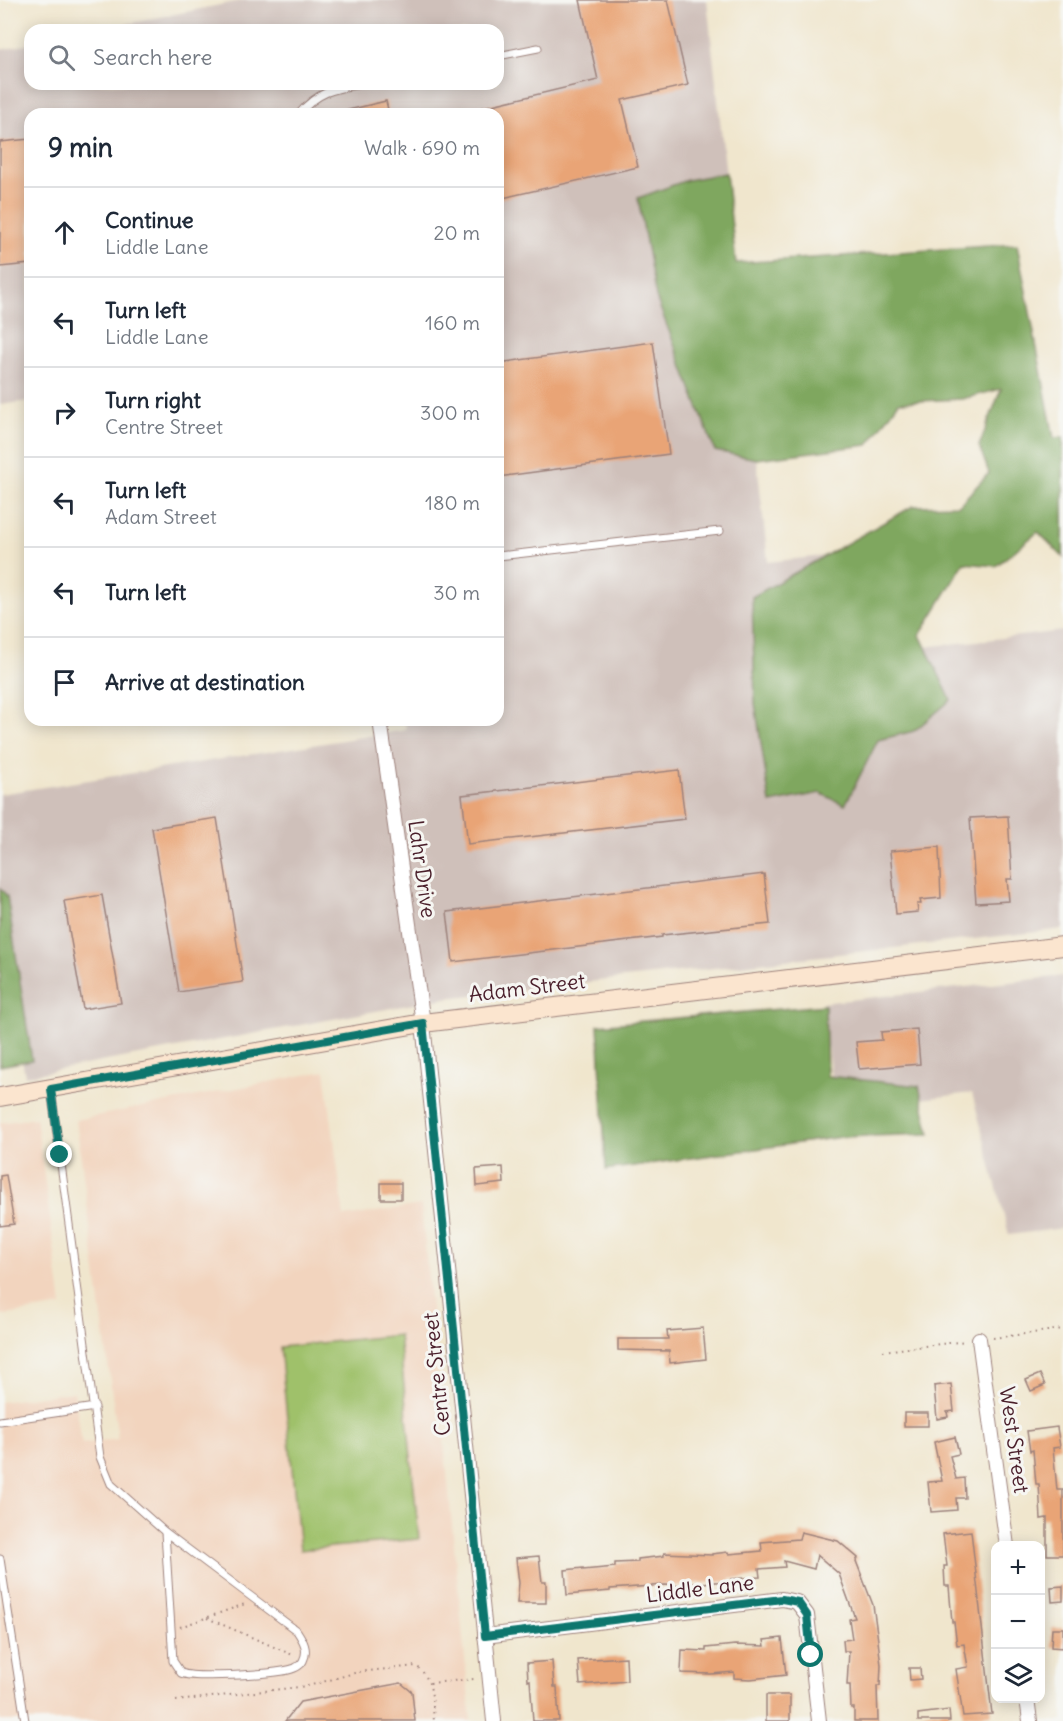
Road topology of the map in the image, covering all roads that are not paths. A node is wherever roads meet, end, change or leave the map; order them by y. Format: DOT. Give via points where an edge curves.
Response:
graph roads {
  1 [pos="538,48"];
  2 [pos="504,55"];
  3 [pos="329,90"];
  4 [pos="304,108"];
  5 [pos="720,531"];
  6 [pos="504,555"];
  7 [pos="381,726"];
  8 [pos="1063,946"];
  9 [pos="423,1023"];
  10 [pos="51,1089"];
  11 [pos="0,1097"];
  12 [pos="979,1339"];
  13 [pos="95,1407"];
  14 [pos="0,1421"];
  15 [pos="165,1532"];
  16 [pos="1005,1541"];
  17 [pos="0,1559"];
  18 [pos="485,1636"];
  19 [pos="1028,1703"];
  20 [pos="25,1721"];
  21 [pos="494,1721"];
  22 [pos="819,1721"];
  23 [pos="1030,1721"];
  1 -- 2 [label="lane"];
  3 -- 4 [label="lane"];
  5 -- 6 [label="lane"];
  7 -- 9 [label="street, Lahr Drive"];
  8 -- 9 [label="street, Adam Street"];
  9 -- 10 [label="street, Adam Street"];
  9 -- 18 [label="street, Centre Street"];
  10 -- 11 [label="street, Adam Street"];
  10 -- 13 [label="lane"];
  12 -- 16 [label="street, West Street"];
  13 -- 14 [label="lane"];
  13 -- 15 [label="lane" via="100,1456 111,1484"];
  15 -- 15 [label="lane" via="297,1631 304,1642 304,1660 284,1671 188,1676 181,1673 173,1661"];
  17 -- 20 [label="lane"];
  18 -- 21 [label="street, Centre Street"];
  18 -- 22 [label="street, Liddle Lane" via="782,1599 798,1602 807,1615"];
  19 -- 23 [label="street"];
}
